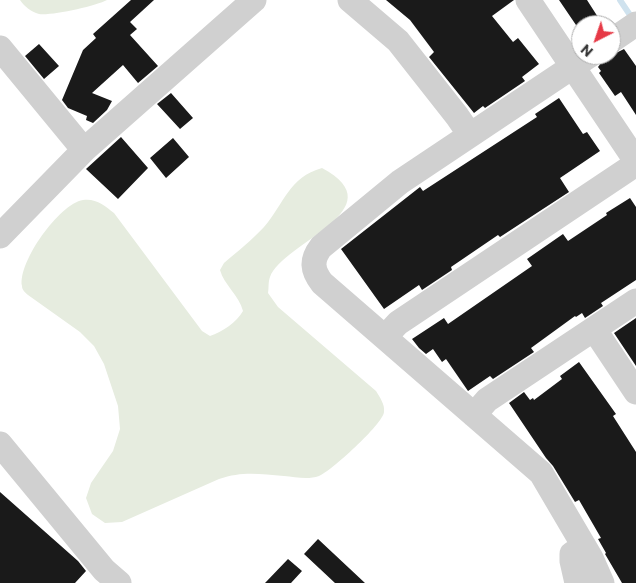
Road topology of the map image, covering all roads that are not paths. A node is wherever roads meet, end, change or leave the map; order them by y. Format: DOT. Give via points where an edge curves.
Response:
graph roads {
  1 [pos="254,0"];
  2 [pos="350,0"];
  3 [pos="528,0"];
  4 [pos="636,24"];
  5 [pos="621,34"];
  6 [pos="0,48"];
  7 [pos="571,49"];
  8 [pos="575,65"];
  9 [pos="583,65"];
  10 [pos="470,135"];
  11 [pos="84,150"];
  12 [pos="636,162"];
  13 [pos="0,236"];
  14 [pos="636,301"];
  15 [pos="594,329"];
  16 [pos="385,337"];
  17 [pos="636,392"];
  18 [pos="474,415"];
  19 [pos="0,444"];
  20 [pos="584,546"];
  21 [pos="119,583"];
  22 [pos="577,583"];
  23 [pos="602,583"];
  1 -- 11 [label="street"];
  2 -- 10 [label="street" via="398,41"];
  3 -- 7 [label="street"];
  4 -- 5 [label="street"];
  6 -- 11 [label="street"];
  8 -- 10 [label="street"];
  9 -- 12 [label="street"];
  10 -- 16 [label="street" via="400,182 321,246 315,255 315,275"];
  11 -- 13 [label="street"];
  12 -- 16 [label="street" via="398,323"];
  14 -- 15 [label="street"];
  15 -- 17 [label="street"];
  15 -- 18 [label="street" via="487,400"];
  16 -- 18 [label="street"];
  18 -- 20 [label="street" via="541,473"];
  19 -- 21 [label="street" via="104,570"];
  20 -- 22 [label="street" via="572,554"];
  20 -- 23 [label="street"];
}
